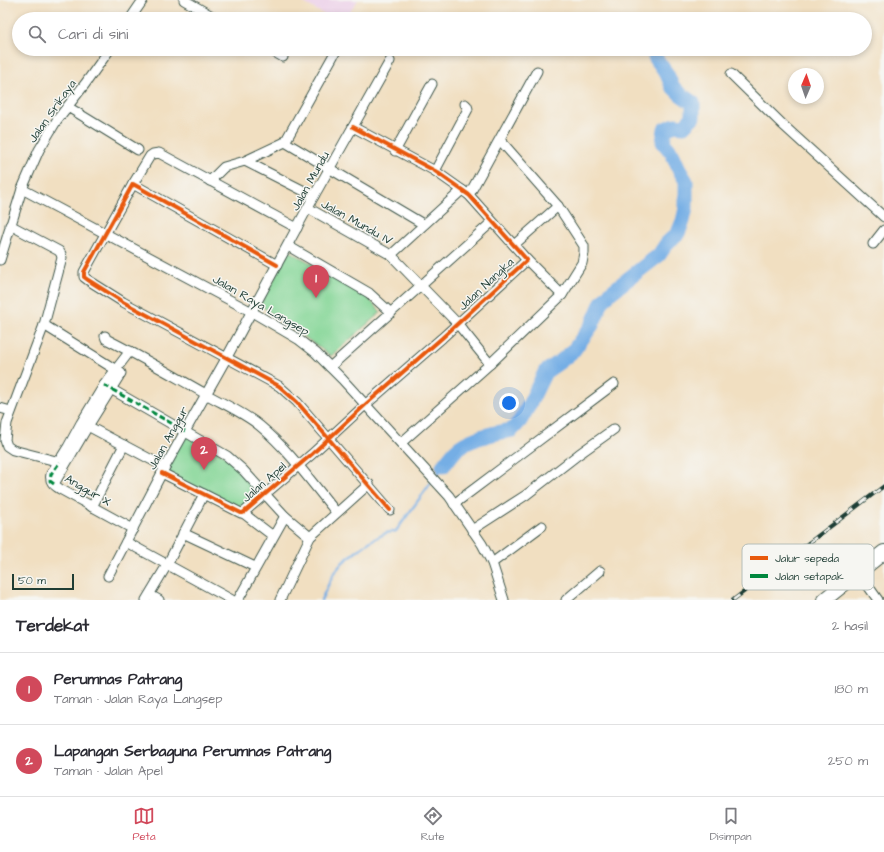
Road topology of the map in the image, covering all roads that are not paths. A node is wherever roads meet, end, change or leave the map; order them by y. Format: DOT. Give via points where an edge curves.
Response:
graph roads {
  1 [pos="143,0"];
  2 [pos="184,0"];
  3 [pos="135,12"];
  4 [pos="205,12"];
  5 [pos="105,56"];
  6 [pos="333,56"];
  7 [pos="390,61"];
  8 [pos="536,71"];
  9 [pos="731,74"];
  10 [pos="432,84"];
  11 [pos="465,104"];
  12 [pos="68,107"];
  13 [pos="353,127"];
  14 [pos="500,140"];
  15 [pos="285,142"];
  16 [pos="138,150"];
  17 [pos="395,151"];
  18 [pos="245,161"];
  19 [pos="329,169"];
  20 [pos="435,171"];
  21 [pos="210,181"];
  22 [pos="133,184"];
  23 [pos="22,189"];
  24 [pos="466,192"];
  25 [pos="314,196"];
  26 [pos="558,206"];
  27 [pos="308,208"];
  28 [pos="884,216"];
  29 [pos="492,222"];
  30 [pos="424,224"];
  31 [pos="10,225"];
  32 [pos="297,228"];
  33 [pos="884,230"];
  34 [pos="105,233"];
  35 [pos="873,244"];
  36 [pos="288,246"];
  37 [pos="514,246"];
  38 [pos="391,255"];
  39 [pos="0,260"];
  40 [pos="526,260"];
  41 [pos="277,265"];
  42 [pos="421,285"];
  43 [pos="562,295"];
  44 [pos="252,312"];
  45 [pos="392,313"];
  46 [pos="458,324"];
  47 [pos="44,325"];
  48 [pos="105,336"];
  49 [pos="130,351"];
  50 [pos="227,357"];
  51 [pos="490,364"];
  52 [pos="330,367"];
  53 [pos="116,369"];
  54 [pos="614,384"];
  55 [pos="108,387"];
  56 [pos="206,394"];
  57 [pos="365,404"];
  58 [pos="0,408"];
  59 [pos="11,411"];
  60 [pos="84,424"];
  61 [pos="614,429"];
  62 [pos="185,431"];
  63 [pos="329,438"];
  64 [pos="401,443"];
  65 [pos="124,445"];
  66 [pos="60,462"];
  67 [pos="298,466"];
  68 [pos="164,470"];
  69 [pos="54,484"];
  70 [pos="368,484"];
  71 [pos="204,494"];
  72 [pos="266,494"];
  73 [pos="454,504"];
  74 [pos="92,508"];
  75 [pos="390,510"];
  76 [pos="336,512"];
  77 [pos="243,513"];
  78 [pos="284,516"];
  79 [pos="542,526"];
  80 [pos="133,529"];
  81 [pos="472,530"];
  82 [pos="184,533"];
  83 [pos="273,536"];
  84 [pos="310,537"];
  85 [pos="126,542"];
  86 [pos="884,552"];
  87 [pos="874,560"];
  88 [pos="492,564"];
  89 [pos="167,565"];
  90 [pos="255,567"];
  91 [pos="600,571"];
  92 [pos="108,576"];
  93 [pos="837,590"];
  94 [pos="871,590"];
  95 [pos="148,598"];
  96 [pos="159,600"];
  97 [pos="232,600"];
  98 [pos="238,600"];
  99 [pos="280,600"];
  100 [pos="504,600"];
  101 [pos="566,600"];
  102 [pos="824,600"];
  103 [pos="878,600"];
  1 -- 3 [label="street"];
  2 -- 4 [label="street"];
  5 -- 12 [label="street, Jalan Srikaya"];
  6 -- 15 [label="street"];
  7 -- 13 [label="street, Jalan Mundu"];
  8 -- 14 [label="street"];
  9 -- 28 [label="street" via="783,125"];
  10 -- 17 [label="street"];
  11 -- 20 [label="street" via="468,109"];
  12 -- 16 [label="street"];
  12 -- 23 [label="street, Jalan Srikaya" via="39,150"];
  13 -- 17 [label="street, Jalan Nangka"];
  13 -- 19 [label="street, Jalan Mundu"];
  14 -- 24 [label="street"];
  14 -- 26 [label="street"];
  15 -- 18 [label="street"];
  15 -- 19 [label="street"];
  17 -- 20 [label="street, Jalan Nangka"];
  18 -- 21 [label="street" via="224,167"];
  18 -- 25 [label="street"];
  19 -- 25 [label="street, Jalan Mundu"];
  19 -- 30 [label="street"];
  20 -- 24 [label="street, Jalan Nangka"];
  21 -- 22 [label="street" via="159,153 150,156"];
  21 -- 32 [label="street"];
  22 -- 34 [label="street"];
  22 -- 41 [label="street"];
  23 -- 31 [label="street, Jalan Srikaya"];
  23 -- 34 [label="street, Jalan Raya Langsep"];
  24 -- 29 [label="street, Jalan Nangka"];
  24 -- 30 [label="street"];
  25 -- 27 [label="street, Jalan Mundu"];
  26 -- 37 [label="street"];
  26 -- 43 [label="street" via="584,246 582,263"];
  27 -- 32 [label="street, Jalan Mundu"];
  27 -- 38 [label="street, Jalan Mundu IV"];
  29 -- 37 [label="street, Jalan Nangka"];
  29 -- 42 [label="street"];
  30 -- 38 [label="street"];
  31 -- 39 [label="street, Jalan Srikaya"];
  31 -- 47 [label="street" via="61,254"];
  32 -- 36 [label="street, Jalan Mundu"];
  33 -- 35 [label="street"];
  34 -- 44 [label="street, Jalan Raya Langsep"];
  34 -- 50 [label="street" via="84,272 84,277 123,302"];
  36 -- 41 [label="street, Jalan Mundu"];
  36 -- 45 [label="street" via="370,294"];
  37 -- 40 [label="street, Jalan Nangka"];
  38 -- 42 [label="street, Jalan Mundu IV"];
  40 -- 43 [label="street"];
  40 -- 46 [label="street, Jalan Nangka"];
  41 -- 44 [label="street, Jalan Mundu"];
  42 -- 45 [label="street"];
  42 -- 46 [label="street, Jalan Mundu IV"];
  43 -- 51 [label="street"];
  44 -- 50 [label="street, Jalan Anggur"];
  44 -- 52 [label="street, Jalan Raya Langsep" via="298,338"];
  45 -- 52 [label="street"];
  46 -- 51 [label="street, Jalan Mundu IV"];
  46 -- 57 [label="street, Jalan Nangka"];
  47 -- 53 [label="street"];
  47 -- 59 [label="street"];
  48 -- 49 [label="street" via="106,339"];
  49 -- 53 [label="street"];
  49 -- 56 [label="street"];
  50 -- 56 [label="street, Jalan Anggur"];
  50 -- 63 [label="street" via="279,386"];
  51 -- 64 [label="street"];
  52 -- 57 [label="street, Jalan Raya Langsep"];
  53 -- 55 [label="street"];
  54 -- 73 [label="street"];
  55 -- 60 [label="street"];
  55 -- 62 [label="street"];
  56 -- 62 [label="street, Jalan Anggur"];
  56 -- 67 [label="street" via="242,412 259,425"];
  57 -- 63 [label="street, Jalan Apel"];
  57 -- 64 [label="street, Jalan Raya Langsep"];
  58 -- 59 [label="street"];
  59 -- 66 [label="street" via="5,437 9,448"];
  60 -- 65 [label="street, Jalan Apel"];
  60 -- 66 [label="street"];
  60 -- 69 [label="street"];
  61 -- 81 [label="street" via="526,495"];
  62 -- 68 [label="street, Jalan Anggur"];
  62 -- 72 [label="street" via="227,456"];
  63 -- 67 [label="street, Jalan Apel"];
  63 -- 70 [label="street"];
  64 -- 73 [label="street, Jalan Raya Langsep"];
  65 -- 68 [label="street, Jalan Apel"];
  65 -- 74 [label="street"];
  66 -- 69 [label="street, Anggur X" via="50,477"];
  67 -- 72 [label="street, Jalan Apel"];
  67 -- 76 [label="street"];
  68 -- 71 [label="street, Jalan Apel"];
  68 -- 80 [label="street, Jalan Anggur"];
  69 -- 74 [label="street, Anggur X"];
  70 -- 75 [label="street"];
  70 -- 76 [label="street"];
  71 -- 77 [label="street, Jalan Apel"];
  71 -- 82 [label="street"];
  72 -- 77 [label="street, Jalan Apel"];
  72 -- 78 [label="street"];
  73 -- 81 [label="street, Jalan Raya Langsep"];
  74 -- 80 [label="street, Anggur X"];
  76 -- 84 [label="street"];
  77 -- 83 [label="street"];
  78 -- 83 [label="street"];
  78 -- 84 [label="street"];
  79 -- 88 [label="street"];
  80 -- 85 [label="street, Jalan Anggur"];
  81 -- 88 [label="street, Jalan Raya Langsep"];
  82 -- 89 [label="street"];
  82 -- 90 [label="street"];
  83 -- 90 [label="street"];
  84 -- 99 [label="street"];
  85 -- 89 [label="street"];
  85 -- 92 [label="street, Jalan Anggur"];
  86 -- 87 [label="main road"];
  88 -- 100 [label="street, Jalan Raya Langsep"];
  89 -- 95 [label="street"];
  89 -- 97 [label="street"];
  90 -- 98 [label="street"];
  91 -- 101 [label="street"];
  93 -- 102 [label="main road"];
  94 -- 103 [label="street"];
  95 -- 96 [label="street"];
}
